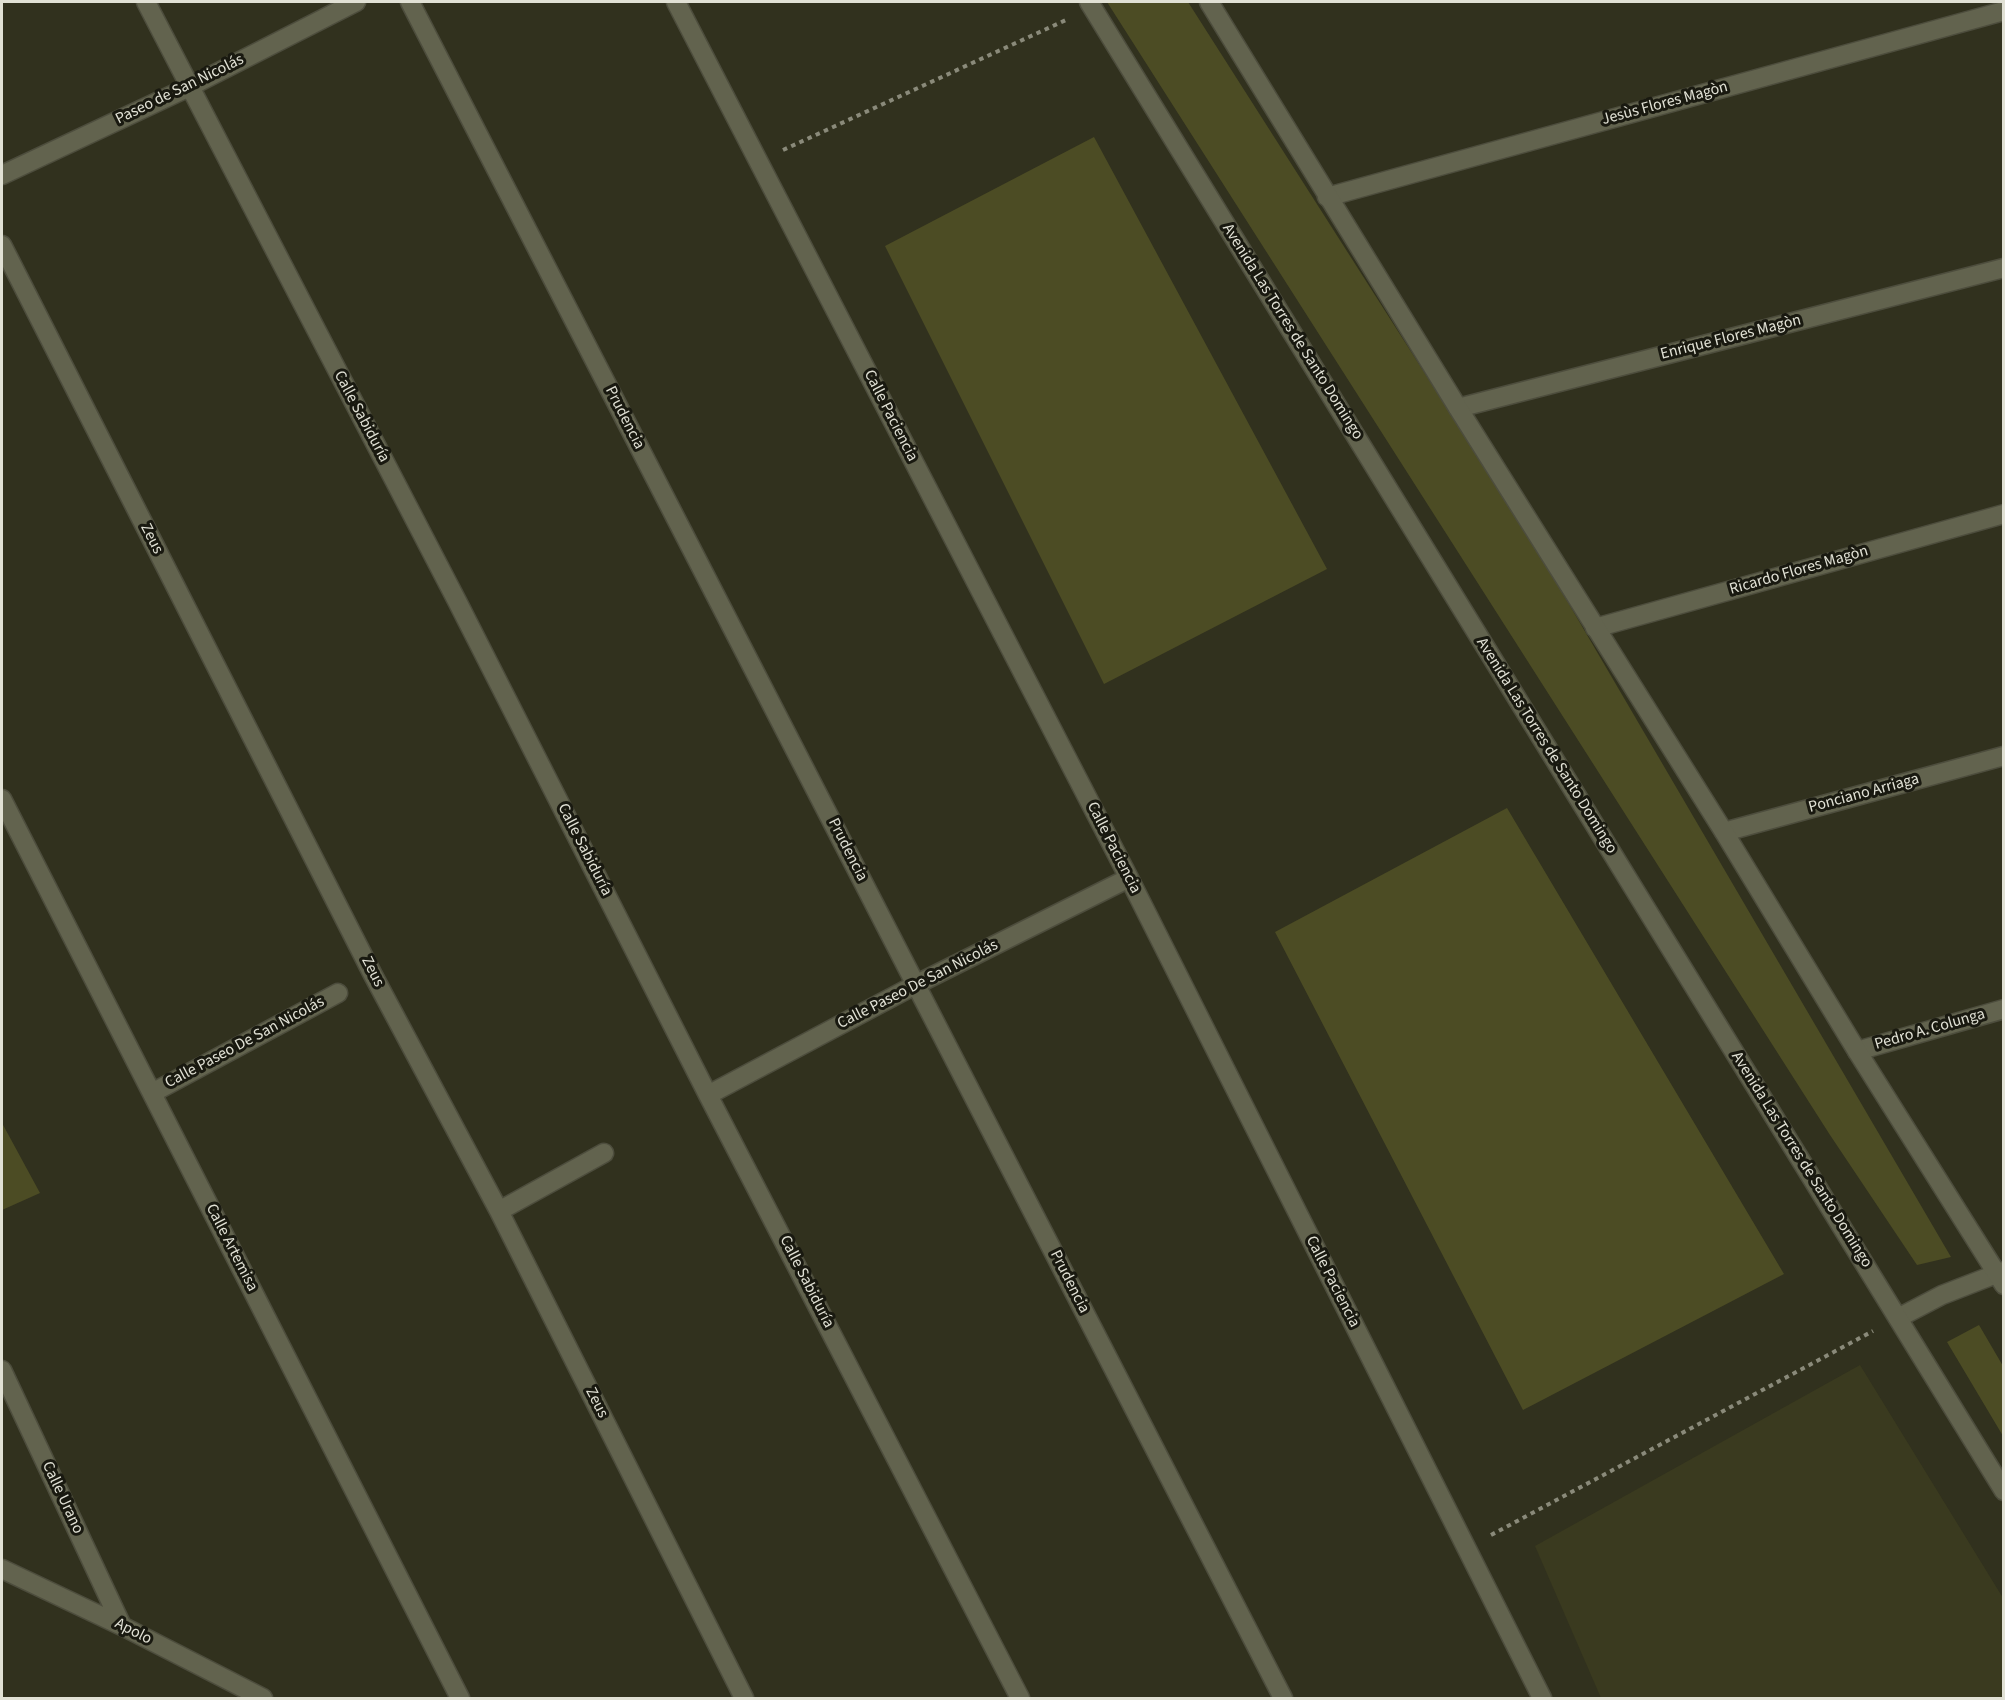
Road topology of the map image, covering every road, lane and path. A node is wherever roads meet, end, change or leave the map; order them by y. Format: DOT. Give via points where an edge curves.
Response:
graph roads {
  1 [pos="146,2"];
  2 [pos="356,2"];
  3 [pos="410,2"];
  4 [pos="676,2"];
  5 [pos="1209,2"];
  6 [pos="1091,5"];
  7 [pos="2004,11"];
  8 [pos="189,87"];
  9 [pos="758,161"];
  10 [pos="2,175"];
  11 [pos="1327,197"];
  12 [pos="2,245"];
  13 [pos="2004,268"];
  14 [pos="1458,408"];
  15 [pos="2004,514"];
  16 [pos="1595,628"];
  17 [pos="2004,756"];
  18 [pos="2,799"];
  19 [pos="1724,832"];
  20 [pos="1129,878"];
  21 [pos="917,984"];
  22 [pos="339,993"];
  23 [pos="2004,1009"];
  24 [pos="1857,1051"];
  25 [pos="152,1093"];
  26 [pos="708,1095"];
  27 [pos="604,1153"];
  28 [pos="499,1211"];
  29 [pos="2001,1276"];
  30 [pos="1898,1318"];
  31 [pos="2,1370"];
  32 [pos="2004,1491"];
  33 [pos="1466,1548"];
  34 [pos="2,1569"];
  35 [pos="122,1626"];
  36 [pos="263,1698"];
  37 [pos="459,1698"];
  38 [pos="744,1698"];
  39 [pos="1020,1698"];
  40 [pos="1283,1698"];
  41 [pos="1542,1698"];
  1 -- 8 [label="street, Calle Sabiduría"];
  2 -- 8 [label="street, Paseo de San Nicolás"];
  3 -- 21 [label="street, Prudencia"];
  4 -- 9 [label="street, Calle Paciencia"];
  5 -- 11 [label="street"];
  6 -- 9 [label="path"];
  6 -- 30 [label="street, Avenida Las Torres de Santo Domingo"];
  7 -- 11 [label="street, Jesùs Flores Magòn"];
  8 -- 10 [label="street, Paseo de San Nicolás"];
  8 -- 26 [label="street, Calle Sabiduría"];
  9 -- 20 [label="street, Calle Paciencia"];
  11 -- 14 [label="street"];
  12 -- 28 [label="street, Zeus" via="373,975"];
  13 -- 14 [label="street, Enrique Flores Magòn"];
  14 -- 16 [label="street"];
  15 -- 16 [label="street, Ricardo Flores Magòn"];
  16 -- 19 [label="street"];
  17 -- 19 [label="street, Ponciano Arriaga"];
  18 -- 25 [label="street, Calle Artemisa"];
  19 -- 24 [label="street"];
  20 -- 21 [label="street, Calle Paseo De San Nicolás"];
  20 -- 33 [label="street, Calle Paciencia"];
  21 -- 26 [label="street, Calle Paseo De San Nicolás"];
  21 -- 40 [label="street, Prudencia"];
  22 -- 25 [label="street, Calle Paseo De San Nicolás"];
  23 -- 24 [label="street, Pedro A. Colunga"];
  24 -- 29 [label="street"];
  25 -- 37 [label="street, Calle Artemisa"];
  26 -- 39 [label="street, Calle Sabiduría"];
  27 -- 28 [label="street"];
  28 -- 38 [label="street, Zeus"];
  29 -- 30 [label="street" via="1942,1295"];
  30 -- 32 [label="street, Avenida Las Torres de Santo Domingo"];
  30 -- 33 [label="path"];
  31 -- 35 [label="street, Calle Urano"];
  33 -- 41 [label="street, Calle Paciencia"];
  34 -- 35 [label="street, Apolo"];
  35 -- 36 [label="street, Apolo"];
}
